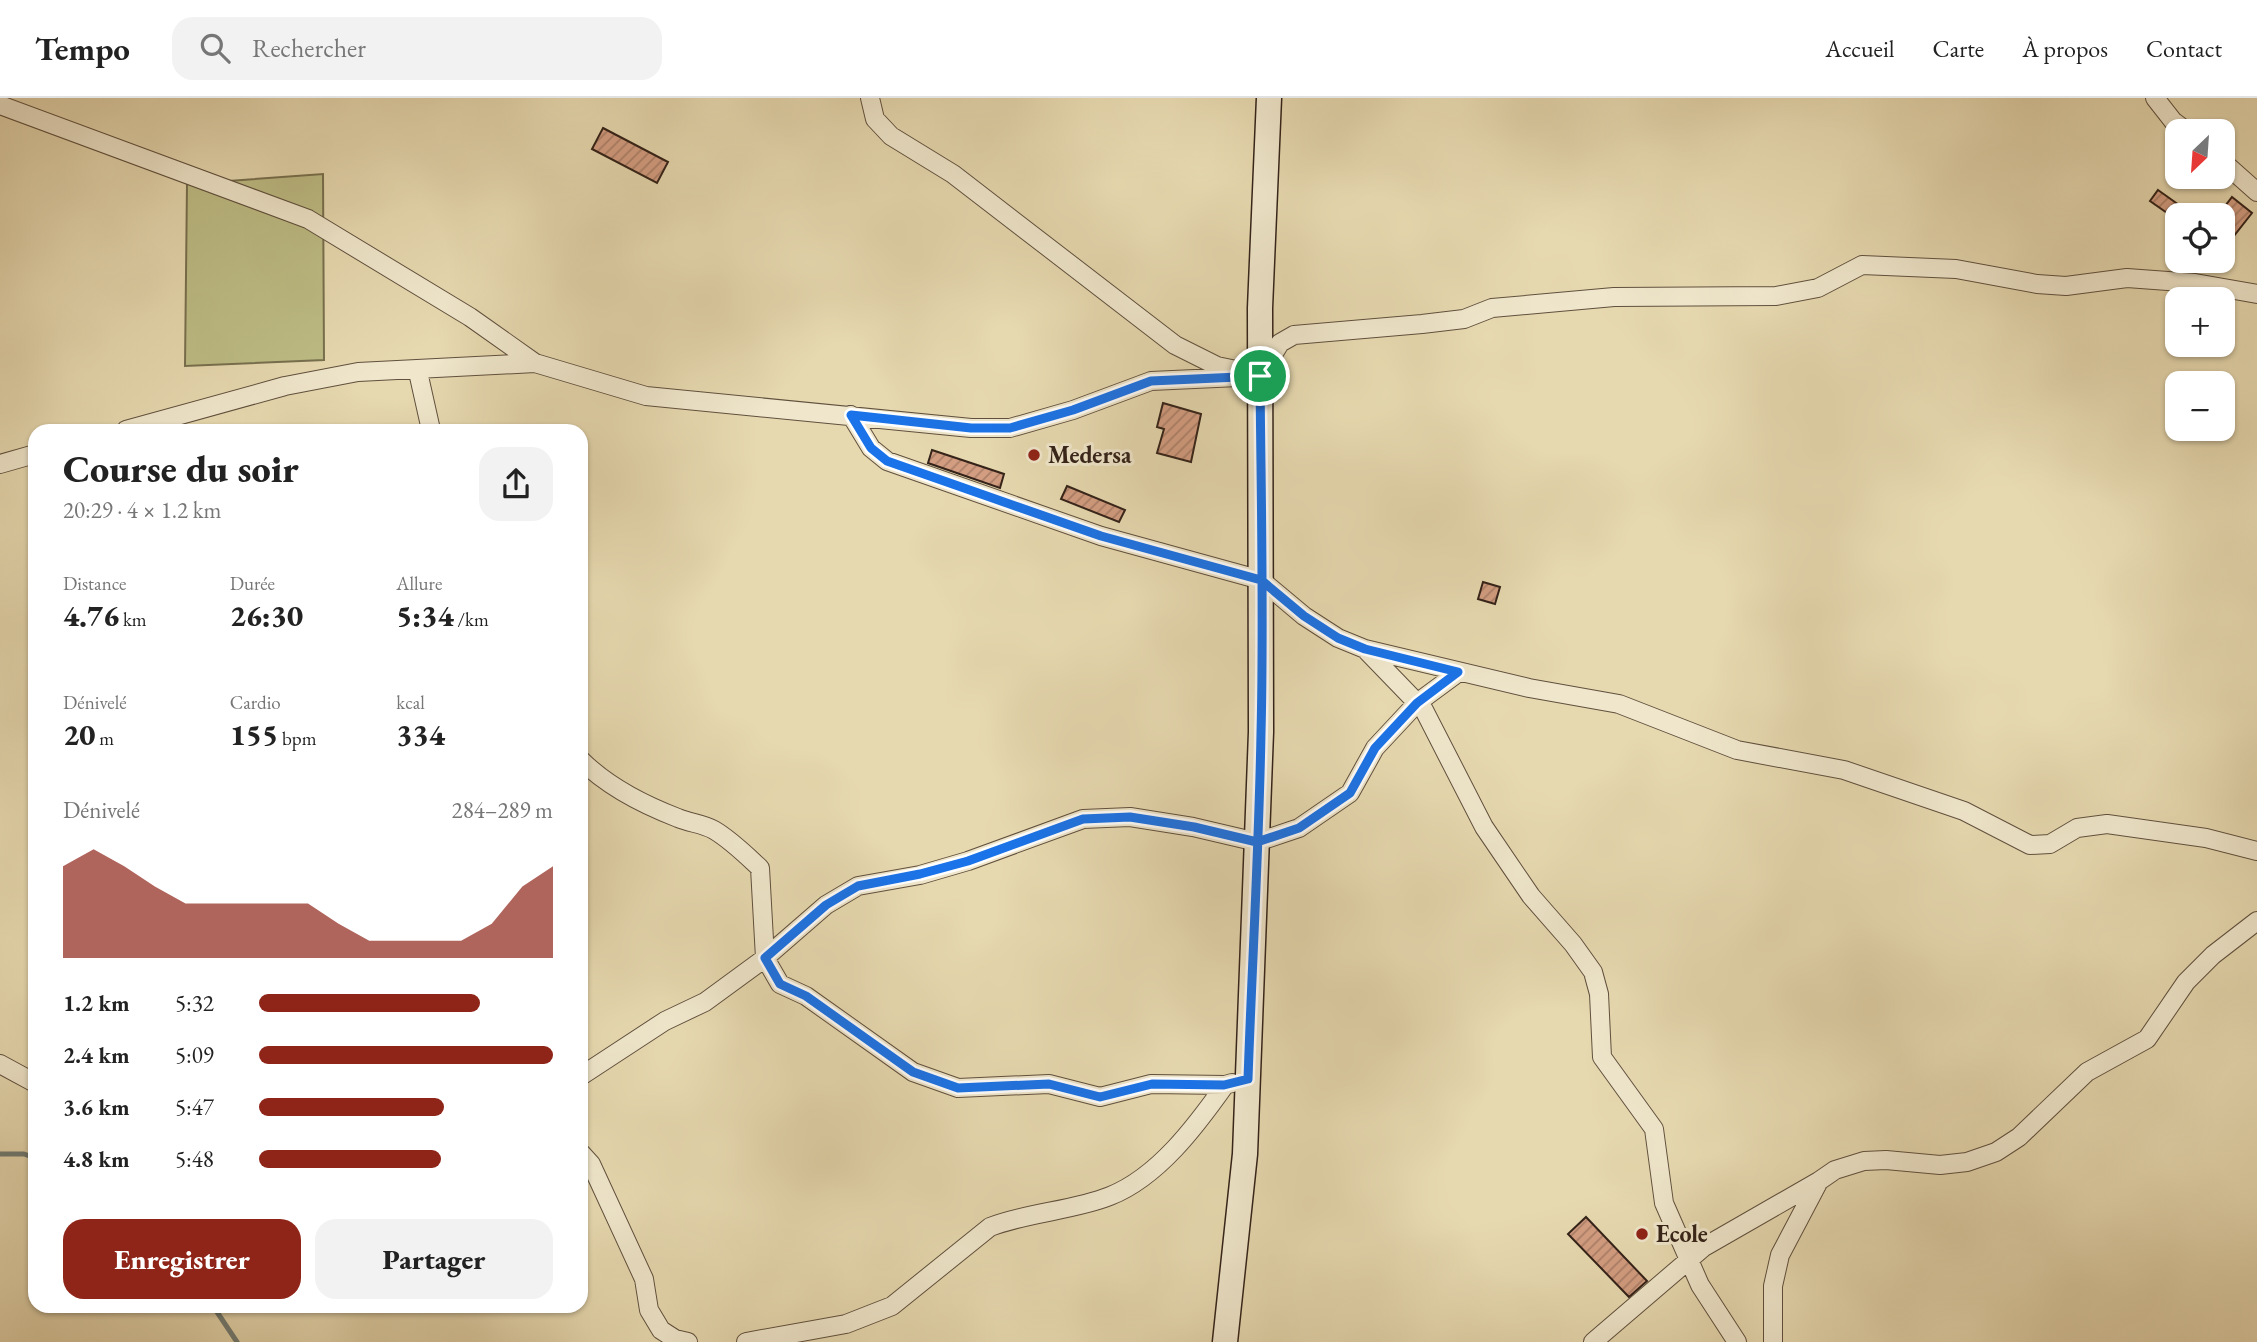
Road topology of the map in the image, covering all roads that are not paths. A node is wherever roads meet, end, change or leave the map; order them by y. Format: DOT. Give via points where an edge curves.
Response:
graph roads {
  1 [pos="870,98"];
  2 [pos="1269,98"];
  3 [pos="2155,98"];
  4 [pos="0,105"];
  5 [pos="2171,119"];
  6 [pos="2235,173"];
  7 [pos="2257,192"];
  8 [pos="2257,294"];
  9 [pos="535,363"];
  10 [pos="418,372"];
  11 [pos="1260,376"];
  12 [pos="851,415"];
  13 [pos="148,424"];
  14 [pos="430,424"];
  15 [pos="28,456"];
  16 [pos="0,464"];
  17 [pos="1261,580"];
  18 [pos="1365,649"];
  19 [pos="1458,672"];
  20 [pos="1417,703"];
  21 [pos="588,767"];
  22 [pos="1257,842"];
  23 [pos="2257,851"];
  24 [pos="2257,921"];
  25 [pos="765,958"];
  26 [pos="0,1065"];
  27 [pos="588,1071"];
  28 [pos="28,1079"];
  29 [pos="1236,1082"];
  30 [pos="588,1161"];
  31 [pos="1819,1181"];
  32 [pos="1688,1261"];
  33 [pos="688,1342"];
  34 [pos="746,1342"];
  35 [pos="1225,1342"];
  36 [pos="1593,1342"];
  37 [pos="1737,1342"];
  38 [pos="1773,1342"];
  1 -- 11 [label="street" via="875,118 891,136 953,174 1175,345 1217,366"];
  2 -- 11 [label="street"];
  3 -- 5 [label="street"];
  4 -- 9 [label="street" via="308,219 471,317"];
  6 -- 7 [label="street"];
  8 -- 11 [label="street" via="2127,278 2037,285 1956,269 1862,265 1818,288 1776,296 1600,298 1492,308 1464,319 1294,335 1280,343"];
  9 -- 10 [label="street"];
  9 -- 12 [label="street" via="646,396"];
  10 -- 13 [label="street" via="358,372 285,386"];
  10 -- 14 [label="street"];
  11 -- 12 [label="street" via="1151,381 1010,428"];
  11 -- 17 [label="street"];
  12 -- 17 [label="street" via="871,448 887,461 1101,536"];
  15 -- 16 [label="street"];
  17 -- 18 [label="street" via="1304,616"];
  17 -- 22 [label="street"];
  18 -- 19 [label="street"];
  18 -- 20 [label="street"];
  19 -- 20 [label="street"];
  19 -- 23 [label="street" via="1619,704 1737,750 1844,770 1965,811 2030,845 2050,844 2077,828 2108,824 2206,838"];
  20 -- 22 [label="street" via="1375,748 1350,793 1299,828"];
  20 -- 32 [label="street" via="1484,827 1531,896 1593,972 1599,994 1602,1057 1654,1129 1664,1203"];
  21 -- 25 [label="street" via="635,798 713,830 760,868"];
  22 -- 25 [label="street" via="1130,817 1083,819 956,864 858,886 826,905"];
  22 -- 29 [label="street"];
  24 -- 31 [label="street" via="2186,982 2147,1040 2087,1073 2019,1137 1996,1152 1940,1165 1864,1161 1835,1170"];
  25 -- 27 [label="street" via="705,1002 665,1021"];
  25 -- 29 [label="street" via="780,984 806,996 913,1072 958,1088 1049,1084 1100,1097 1152,1084"];
  26 -- 28 [label="street"];
  29 -- 34 [label="street" via="1135,1184 1108,1196 990,1227 892,1306 846,1324"];
  29 -- 35 [label="street" via="1245,1154"];
  30 -- 33 [label="street" via="644,1279 649,1310 661,1330"];
  31 -- 32 [label="street" via="1704,1247"];
  31 -- 38 [label="street" via="1780,1255 1773,1286"];
  32 -- 36 [label="street"];
  32 -- 37 [label="street"];
}
